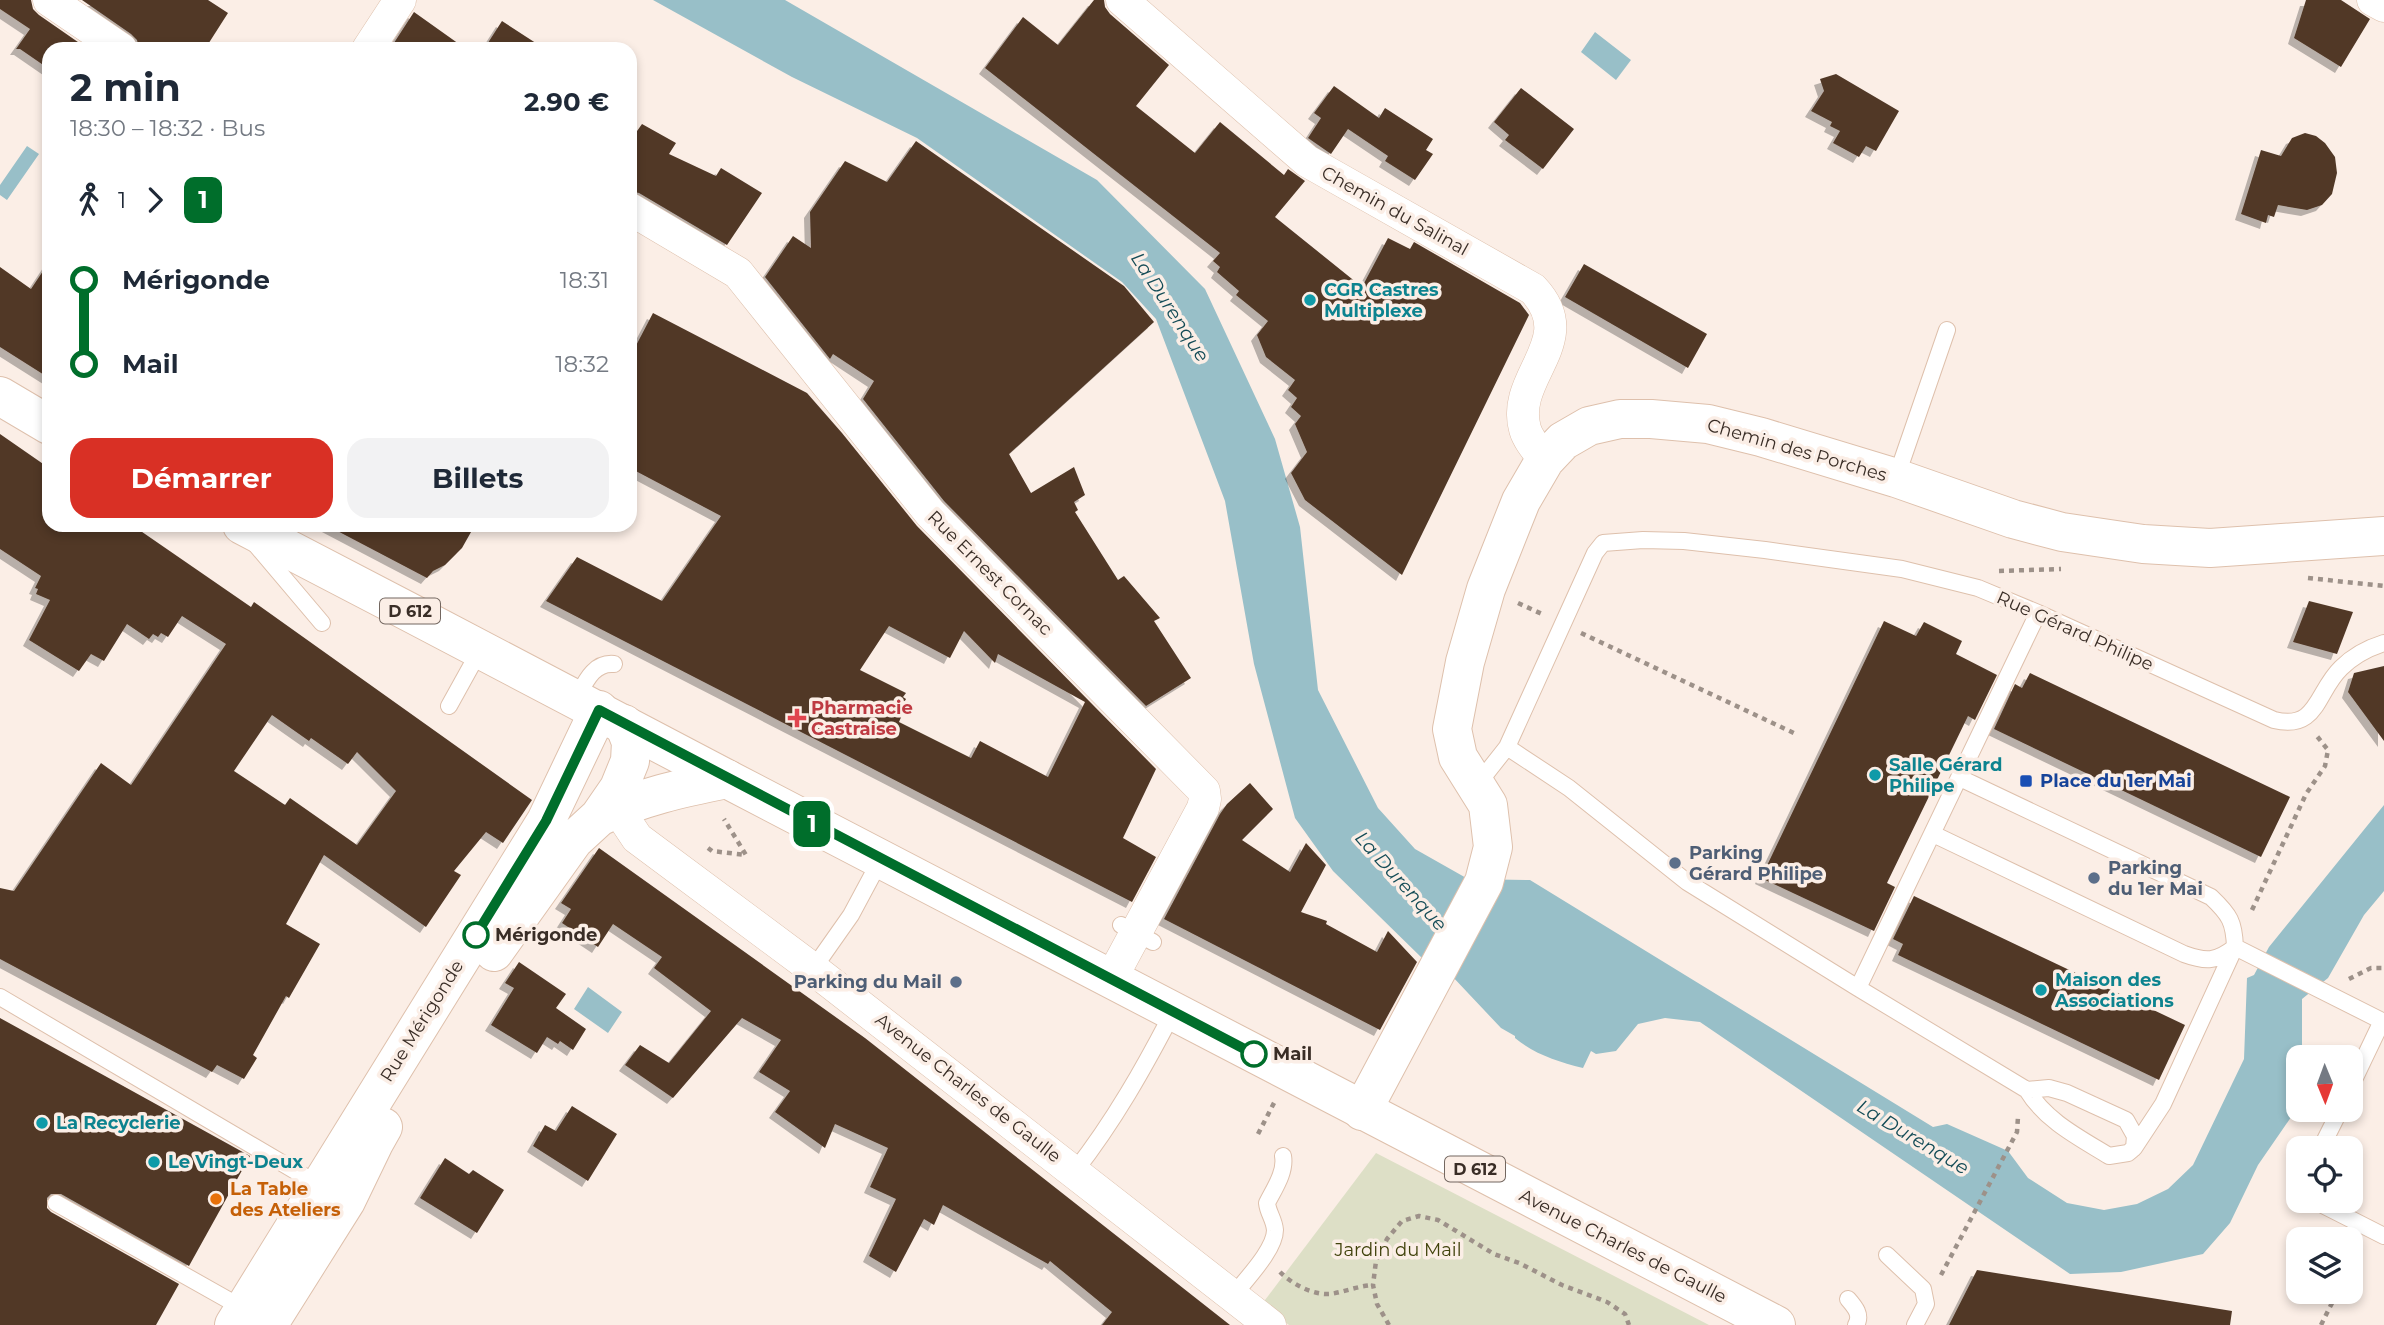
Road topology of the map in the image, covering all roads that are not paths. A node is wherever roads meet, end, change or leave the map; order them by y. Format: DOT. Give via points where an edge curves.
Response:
graph roads {
  1 [pos="49,0"];
  2 [pos="400,0"];
  3 [pos="1122,0"];
  4 [pos="2373,0"];
  5 [pos="2384,6"];
  6 [pos="111,42"];
  7 [pos="373,42"];
  8 [pos="637,213"];
  9 [pos="1947,330"];
  10 [pos="0,396"];
  11 [pos="42,421"];
  12 [pos="1545,460"];
  13 [pos="1896,478"];
  14 [pos="246,532"];
  15 [pos="254,532"];
  16 [pos="2384,536"];
  17 [pos="2038,613"];
  18 [pos="322,623"];
  19 [pos="2384,643"];
  20 [pos="481,648"];
  21 [pos="614,664"];
  22 [pos="449,706"];
  23 [pos="600,711"];
  24 [pos="1507,747"];
  25 [pos="1960,778"];
  26 [pos="1477,785"];
  27 [pos="721,797"];
  28 [pos="613,803"];
  29 [pos="1933,834"];
  30 [pos="881,859"];
  31 [pos="2235,947"];
  32 [pos="813,969"];
  33 [pos="1111,979"];
  34 [pos="1858,988"];
  35 [pos="0,998"];
  36 [pos="1173,1012"];
  37 [pos="2383,1022"];
  38 [pos="2363,1061"];
  39 [pos="2027,1090"];
  40 [pos="1362,1111"];
  41 [pos="2133,1148"];
  42 [pos="1283,1156"];
  43 [pos="1075,1171"];
  44 [pos="333,1194"];
  45 [pos="55,1203"];
  46 [pos="2339,1213"];
  47 [pos="2384,1236"];
  48 [pos="1887,1255"];
  49 [pos="1233,1296"];
  50 [pos="1848,1299"];
  51 [pos="254,1320"];
  52 [pos="1270,1325"];
  53 [pos="1776,1325"];
  54 [pos="1856,1325"];
  55 [pos="1915,1325"];
  1 -- 6 [label="street"];
  2 -- 7 [label="street"];
  3 -- 12 [label="street, Chemin du Salinal" via="1307,161 1533,289 1543,299 1551,328 1523,418 1527,435"];
  4 -- 5 [label="street"];
  8 -- 33 [label="street, Rue Ernest Cornac" via="720,261 751,287 930,513 1203,791 1203,808"];
  9 -- 13 [label="lane"];
  10 -- 11 [label="street"];
  12 -- 13 [label="street, Chemin des Porches" via="1563,440 1589,426 1651,419 1735,430"];
  12 -- 26 [label="street, Chemin des Porches" via="1501,547 1465,662 1452,729 1458,757"];
  13 -- 16 [label="street, Chemin des Porches" via="2013,519 2062,532 2143,544 2210,548"];
  14 -- 18 [label="lane"];
  15 -- 20 [label="street, Avenue Charles de Gaulle / D 612"];
  17 -- 19 [label="lane, Rue Gérard Philipe" via="2288,723 2310,714 2341,668"];
  17 -- 24 [label="lane, Rue Gérard Philipe" via="1978,588 1902,569 1684,541 1603,543"];
  17 -- 25 [label="lane"];
  20 -- 22 [label="lane"];
  20 -- 23 [label="street, Avenue Charles de Gaulle / D 612"];
  21 -- 23 [label="lane" via="594,670"];
  23 -- 27 [label="street, Avenue Charles de Gaulle / D 612"];
  23 -- 28 [label="street" via="631,742 630,761"];
  23 -- 44 [label="street, Rue Mérigonde" via="546,821"];
  24 -- 26 [label="lane"];
  24 -- 34 [label="lane" via="1569,788 1687,882"];
  25 -- 29 [label="lane"];
  25 -- 31 [label="lane" via="2211,897 2234,926"];
  26 -- 40 [label="street, Chemin des Porches" via="1488,805 1493,847 1484,882"];
  27 -- 28 [label="street" via="660,793"];
  27 -- 30 [label="street, Avenue Charles de Gaulle / D 612"];
  28 -- 32 [label="street, Avenue Charles de Gaulle" via="637,838"];
  28 -- 44 [label="street, Rue Mérigonde" via="574,840 505,935 374,1143"];
  29 -- 31 [label="lane" via="2184,954 2202,960 2222,957"];
  29 -- 34 [label="lane"];
  30 -- 32 [label="lane" via="851,915"];
  30 -- 33 [label="street, Avenue Charles de Gaulle / D 612"];
  31 -- 37 [label="lane"];
  31 -- 41 [label="lane" via="2164,1104"];
  32 -- 43 [label="street, Avenue Charles de Gaulle"];
  33 -- 36 [label="street, Avenue Charles de Gaulle / D 612"];
  34 -- 39 [label="lane"];
  35 -- 44 [label="lane"];
  36 -- 40 [label="street, Avenue Charles de Gaulle / D 612"];
  36 -- 43 [label="lane" via="1142,1072"];
  37 -- 38 [label="lane"];
  39 -- 41 [label="lane" via="2037,1107 2054,1121 2109,1156"];
  39 -- 41 [label="lane" via="2049,1088 2067,1093 2126,1120 2135,1136"];
  40 -- 53 [label="street, Avenue Charles de Gaulle / D 612"];
  42 -- 49 [label="lane" via="1285,1163 1267,1203 1273,1239"];
  43 -- 49 [label="street, Avenue Charles de Gaulle"];
  44 -- 51 [label="street, Rue Mérigonde"];
  45 -- 51 [label="lane"];
  46 -- 47 [label="lane"];
  48 -- 55 [label="lane" via="1923,1289 1926,1304"];
  49 -- 52 [label="street, Avenue Charles de Gaulle"];
  50 -- 54 [label="lane" via="1857,1309"];
}
